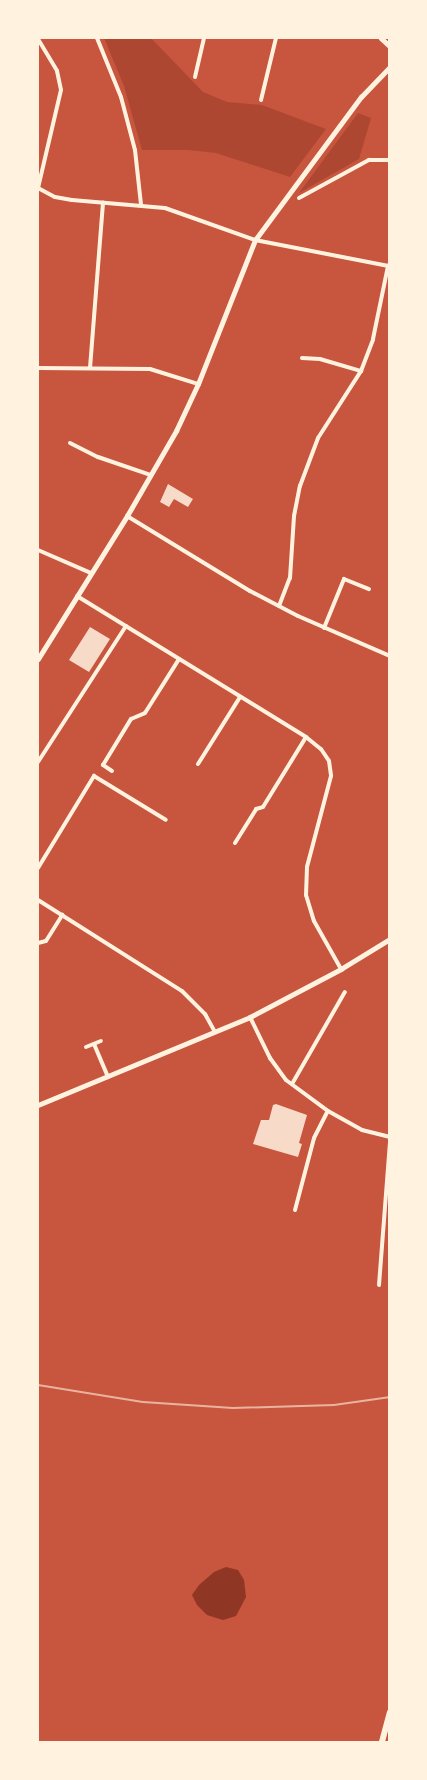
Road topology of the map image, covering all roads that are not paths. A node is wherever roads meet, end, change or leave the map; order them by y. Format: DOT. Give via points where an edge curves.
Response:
graph roads {
  1 [pos="96,38"];
  2 [pos="204,38"];
  3 [pos="276,38"];
  4 [pos="381,38"];
  5 [pos="38,39"];
  6 [pos="390,46"];
  7 [pos="390,67"];
  8 [pos="195,77"];
  9 [pos="261,100"];
  10 [pos="390,160"];
  11 [pos="38,188"];
  12 [pos="299,198"];
  13 [pos="103,203"];
  14 [pos="141,204"];
  15 [pos="255,240"];
  16 [pos="389,266"];
  17 [pos="302,358"];
  18 [pos="38,368"];
  19 [pos="90,368"];
  20 [pos="361,370"];
  21 [pos="198,384"];
  22 [pos="70,443"];
  23 [pos="151,475"];
  24 [pos="127,516"];
  25 [pos="39,551"];
  26 [pos="38,556"];
  27 [pos="91,573"];
  28 [pos="369,589"];
  29 [pos="77,596"];
  30 [pos="279,606"];
  31 [pos="126,626"];
  32 [pos="324,628"];
  33 [pos="390,656"];
  34 [pos="178,659"];
  35 [pos="38,660"];
  36 [pos="240,697"];
  37 [pos="306,737"];
  38 [pos="38,762"];
  39 [pos="198,764"];
  40 [pos="112,771"];
  41 [pos="166,820"];
  42 [pos="235,843"];
  43 [pos="38,868"];
  44 [pos="38,900"];
  45 [pos="62,915"];
  46 [pos="390,940"];
  47 [pos="38,943"];
  48 [pos="341,968"];
  49 [pos="345,992"];
  50 [pos="250,1017"];
  51 [pos="215,1032"];
  52 [pos="101,1041"];
  53 [pos="94,1044"];
  54 [pos="86,1047"];
  55 [pos="108,1077"];
  56 [pos="292,1084"];
  57 [pos="38,1105"];
  58 [pos="328,1111"];
  59 [pos="390,1137"];
  60 [pos="390,1144"];
  61 [pos="295,1210"];
  62 [pos="380,1285"];
  63 [pos="390,1713"];
  64 [pos="382,1742"];
  1 -- 14 [label="street" via="121,97 135,150"];
  2 -- 8 [label="street"];
  3 -- 9 [label="street"];
  4 -- 6 [label="street"];
  5 -- 11 [label="street" via="57,71 61,90"];
  7 -- 15 [label="street" via="361,97"];
  10 -- 12 [label="street" via="369,160"];
  11 -- 13 [label="street" via="55,197"];
  13 -- 14 [label="street"];
  13 -- 19 [label="street"];
  14 -- 15 [label="street" via="180,212"];
  15 -- 16 [label="street"];
  15 -- 21 [label="street"];
  16 -- 20 [label="street" via="373,339"];
  17 -- 20 [label="street" via="320,359"];
  18 -- 19 [label="street"];
  19 -- 21 [label="street" via="150,369"];
  20 -- 30 [label="street" via="318,438 300,486 294,516 290,578"];
  21 -- 23 [label="street"];
  22 -- 23 [label="street" via="98,457"];
  23 -- 24 [label="street"];
  24 -- 27 [label="street"];
  24 -- 30 [label="street" via="250,592"];
  25 -- 26 [label="street"];
  25 -- 27 [label="street"];
  27 -- 29 [label="street"];
  28 -- 32 [label="street" via="344,579"];
  29 -- 31 [label="street"];
  29 -- 35 [label="street"];
  30 -- 32 [label="street"];
  31 -- 34 [label="street"];
  31 -- 38 [label="street"];
  32 -- 33 [label="street"];
  34 -- 36 [label="street"];
  34 -- 40 [label="street" via="145,713 131,719 103,765"];
  36 -- 37 [label="street"];
  36 -- 39 [label="street"];
  37 -- 42 [label="street" via="263,807 256,809"];
  37 -- 48 [label="street" via="321,749 329,762 331,776 307,867 306,895 314,922"];
  41 -- 43 [label="street" via="94,776"];
  44 -- 45 [label="street"];
  45 -- 47 [label="street" via="46,941"];
  45 -- 51 [label="street" via="182,991 205,1014"];
  46 -- 48 [label="street"];
  48 -- 50 [label="street"];
  49 -- 56 [label="street"];
  50 -- 51 [label="street"];
  50 -- 56 [label="street" via="270,1058"];
  51 -- 55 [label="street"];
  52 -- 53 [label="street"];
  53 -- 54 [label="street"];
  53 -- 55 [label="street"];
  55 -- 57 [label="street"];
  56 -- 58 [label="street"];
  58 -- 59 [label="street" via="362,1130"];
  58 -- 61 [label="street" via="314,1138"];
  60 -- 62 [label="street"];
  63 -- 64 [label="main road"];
}
